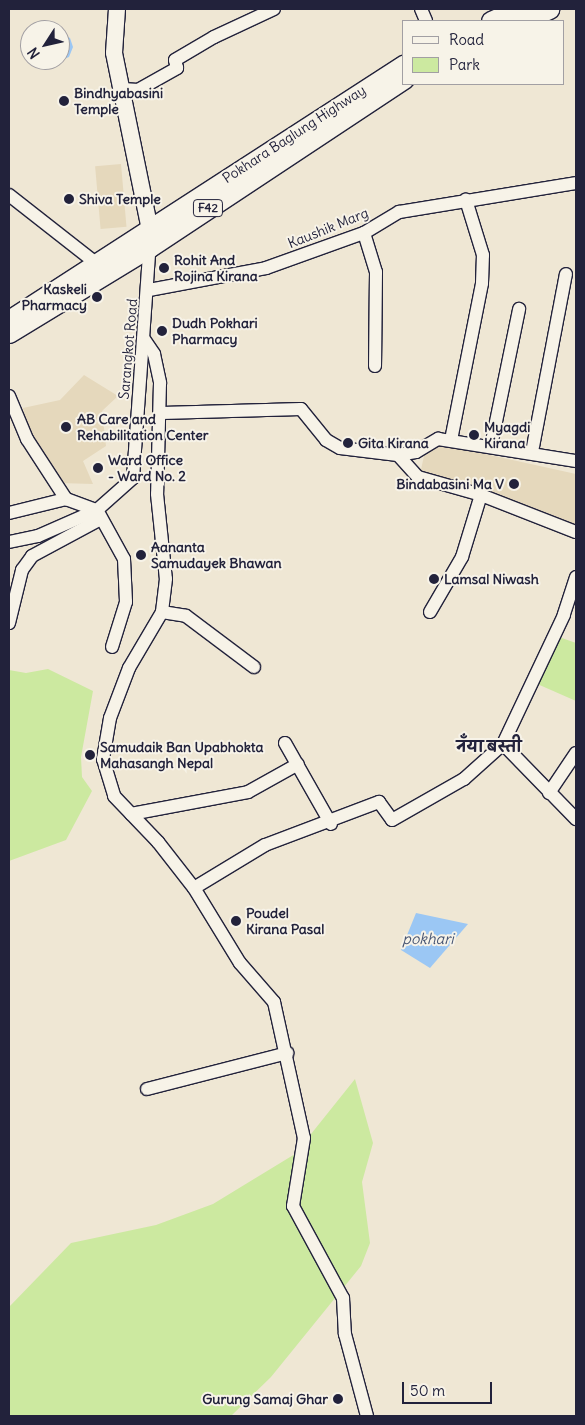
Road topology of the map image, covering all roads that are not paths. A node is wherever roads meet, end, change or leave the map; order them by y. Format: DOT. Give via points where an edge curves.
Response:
graph roads {
  1 [pos="117,9"];
  2 [pos="274,9"];
  3 [pos="518,9"];
  4 [pos="550,9"];
  5 [pos="493,20"];
  6 [pos="524,20"];
  7 [pos="402,65"];
  8 [pos="402,80"];
  9 [pos="122,88"];
  10 [pos="576,183"];
  11 [pos="9,195"];
  12 [pos="466,200"];
  13 [pos="364,233"];
  14 [pos="150,238"];
  15 [pos="97,264"];
  16 [pos="566,274"];
  17 [pos="149,290"];
  18 [pos="519,309"];
  19 [pos="9,320"];
  20 [pos="9,333"];
  21 [pos="144,339"];
  22 [pos="375,366"];
  23 [pos="9,396"];
  24 [pos="162,413"];
  25 [pos="452,440"];
  26 [pos="492,446"];
  27 [pos="532,452"];
  28 [pos="398,455"];
  29 [pos="576,461"];
  30 [pos="481,495"];
  31 [pos="66,499"];
  32 [pos="9,513"];
  33 [pos="98,515"];
  34 [pos="576,532"];
  35 [pos="9,542"];
  36 [pos="576,577"];
  37 [pos="162,612"];
  38 [pos="430,612"];
  39 [pos="9,623"];
  40 [pos="112,647"];
  41 [pos="254,667"];
  42 [pos="285,743"];
  43 [pos="503,744"];
  44 [pos="576,753"];
  45 [pos="298,764"];
  46 [pos="549,793"];
  47 [pos="132,814"];
  48 [pos="576,819"];
  49 [pos="330,824"];
  50 [pos="194,888"];
  51 [pos="287,1053"];
  52 [pos="147,1089"];
  53 [pos="368,1416"];
  1 -- 9 [label="main road" via="114,53"];
  2 -- 9 [label="street" via="214,37 175,60 177,68 138,90"];
  3 -- 5 [label="highway"];
  4 -- 6 [label="highway"];
  7 -- 14 [label="highway, Pokhara Baglung Highway / F42"];
  8 -- 14 [label="highway, Pokhara Baglung Highway / F42"];
  9 -- 14 [label="main road"];
  10 -- 12 [label="street, Kaushik Marg"];
  11 -- 15 [label="street"];
  12 -- 13 [label="street, Kaushik Marg" via="400,212"];
  12 -- 25 [label="street" via="483,255 482,283"];
  13 -- 17 [label="street, Kaushik Marg" via="266,268"];
  13 -- 22 [label="street" via="376,272"];
  14 -- 15 [label="highway, Pokhara Baglung Highway / F42"];
  14 -- 17 [label="street, Sarangkot Road"];
  14 -- 20 [label="highway, Pokhara Baglung Highway / F42"];
  15 -- 19 [label="highway, Pokhara Baglung Highway / F42"];
  16 -- 27 [label="street"];
  17 -- 21 [label="street, Sarangkot Road"];
  18 -- 26 [label="street"];
  21 -- 24 [label="street" via="155,359"];
  21 -- 33 [label="street, Sarangkot Road" via="133,478"];
  23 -- 31 [label="street" via="27,439"];
  24 -- 28 [label="street" via="301,409 333,444"];
  24 -- 37 [label="street" via="157,494 166,579"];
  25 -- 26 [label="street"];
  25 -- 28 [label="street" via="438,439 416,452"];
  26 -- 27 [label="street"];
  27 -- 29 [label="street"];
  28 -- 30 [label="street" via="418,477"];
  30 -- 34 [label="street"];
  30 -- 38 [label="street" via="462,557"];
  31 -- 32 [label="street"];
  31 -- 33 [label="street"];
  33 -- 35 [label="street, Sarangkot Road" via="38,536"];
  33 -- 39 [label="street" via="32,556 22,570"];
  33 -- 40 [label="street" via="124,559 126,602"];
  36 -- 43 [label="street" via="564,615"];
  37 -- 41 [label="street" via="186,616"];
  37 -- 47 [label="street" via="129,668 110,718 103,759 114,796"];
  42 -- 45 [label="street"];
  43 -- 46 [label="street"];
  43 -- 49 [label="street" via="464,779 392,820 379,802"];
  44 -- 46 [label="street"];
  45 -- 47 [label="street" via="248,792"];
  45 -- 49 [label="street"];
  46 -- 48 [label="street"];
  47 -- 50 [label="street"];
  49 -- 50 [label="street" via="265,845"];
  50 -- 51 [label="street" via="240,963 274,1002"];
  51 -- 52 [label="street"];
  51 -- 53 [label="street" via="304,1138 293,1206 343,1298 345,1334"];
}
